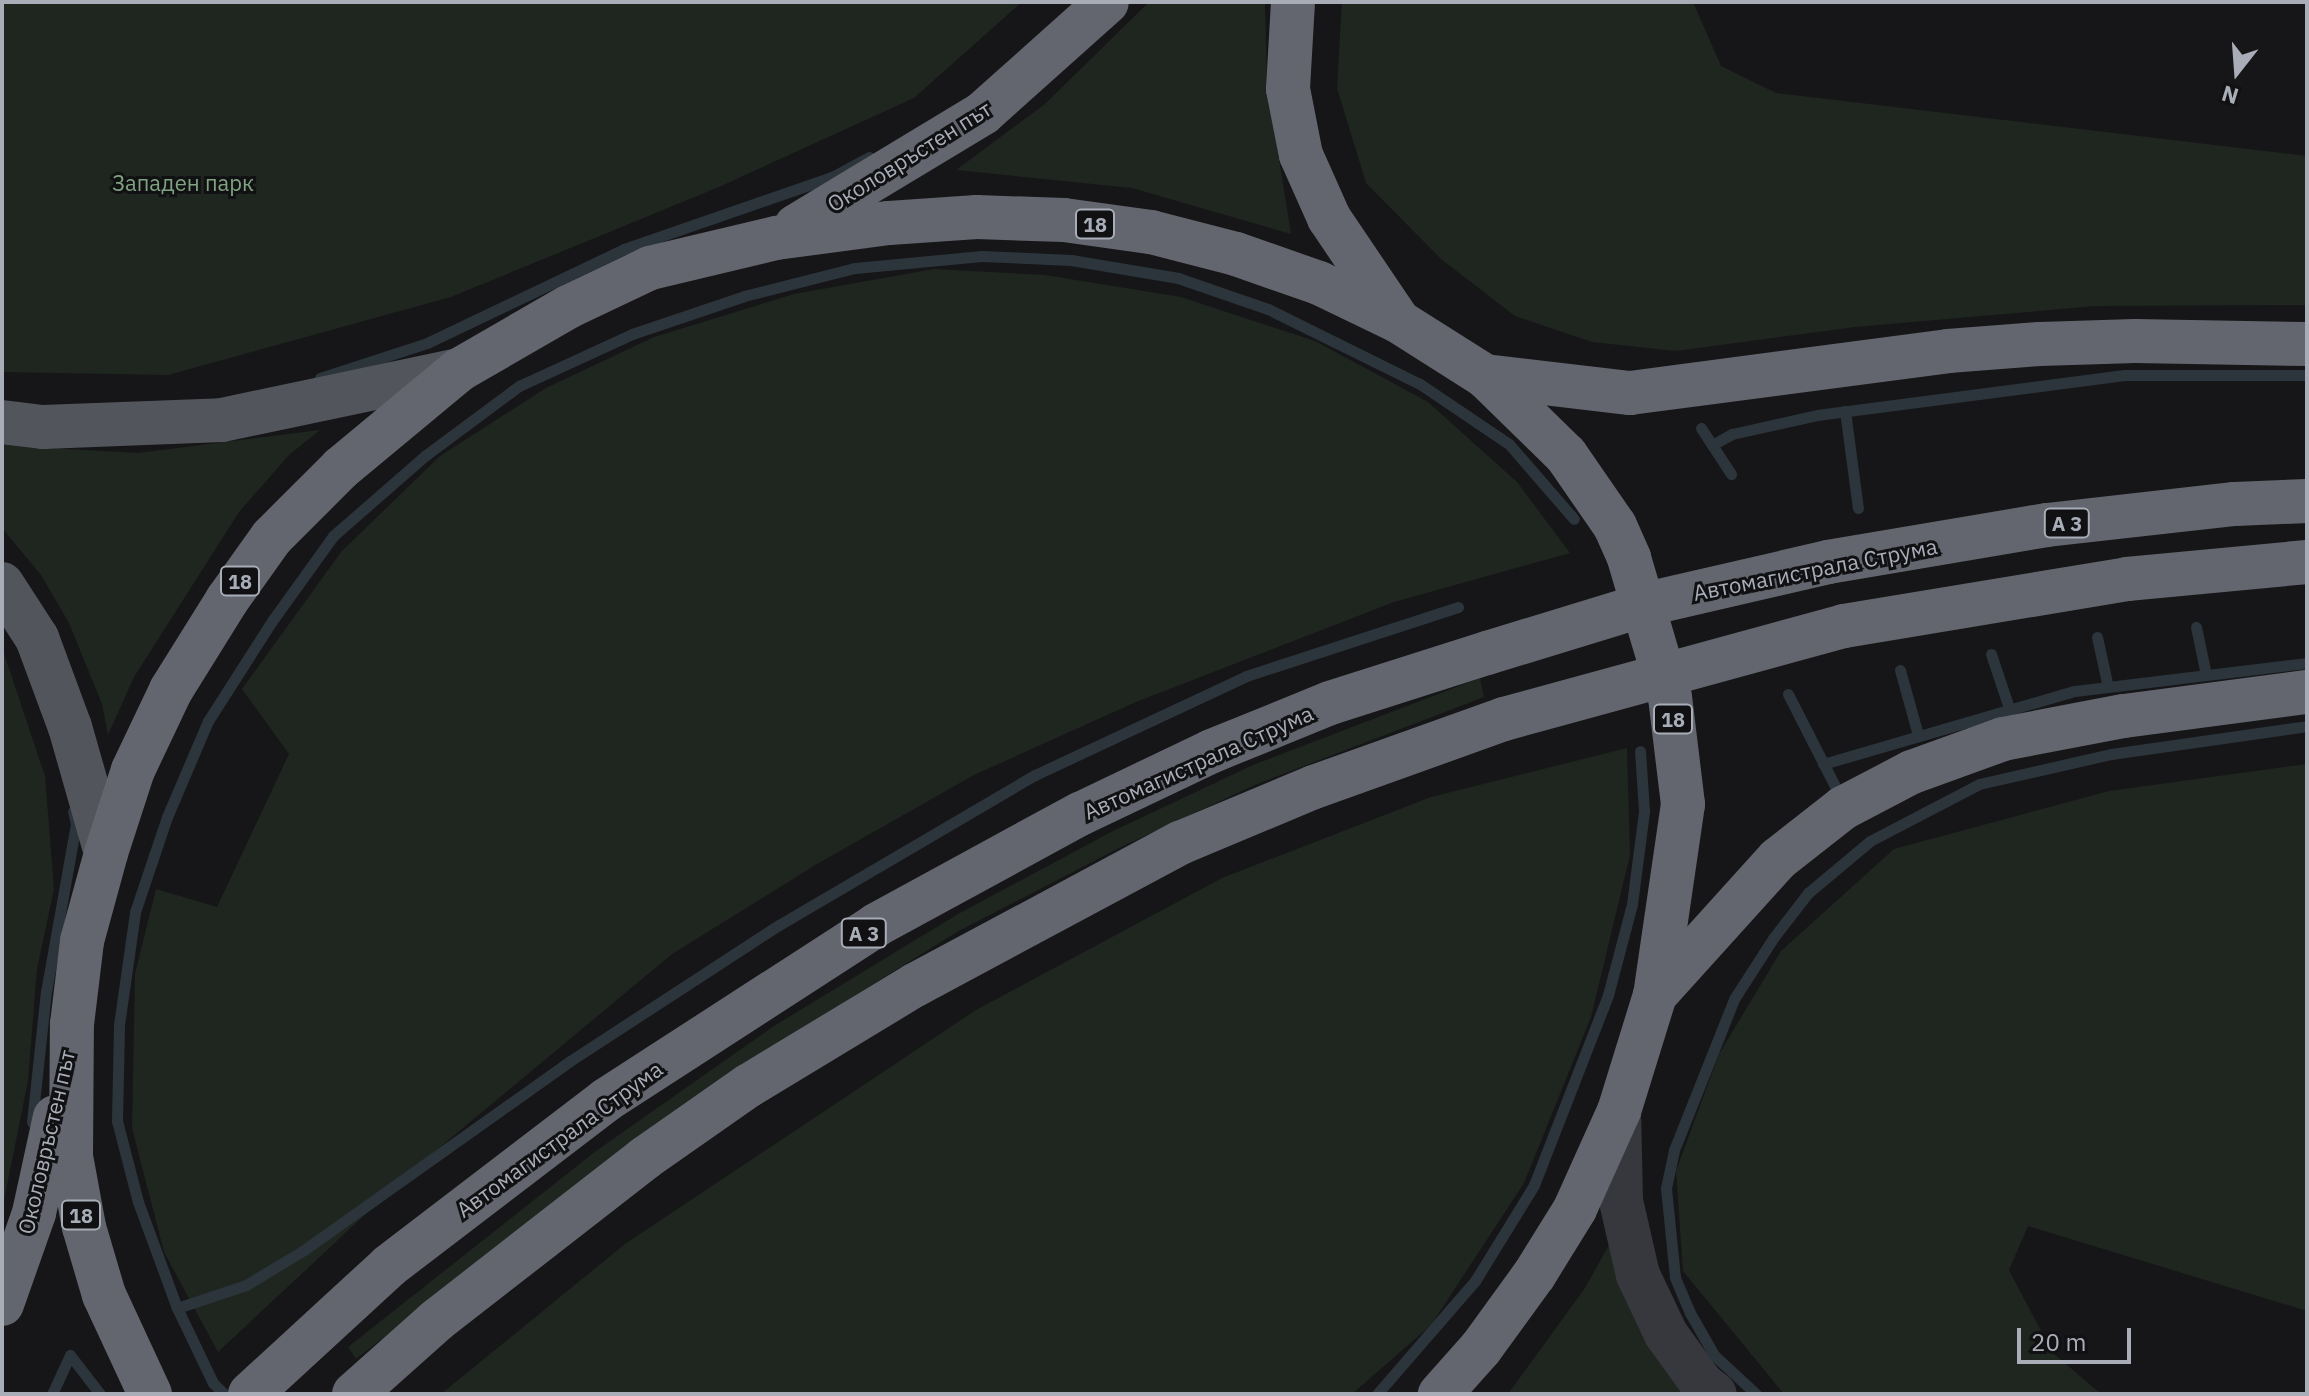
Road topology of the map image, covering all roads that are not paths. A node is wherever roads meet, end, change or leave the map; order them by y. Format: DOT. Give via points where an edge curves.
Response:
graph roads {
  1 [pos="1107,2"];
  2 [pos="1293,2"];
  3 [pos="776,238"];
  4 [pos="1398,321"];
  5 [pos="2307,344"];
  6 [pos="459,370"];
  7 [pos="1485,376"];
  8 [pos="2,422"];
  9 [pos="2307,501"];
  10 [pos="2307,562"];
  11 [pos="2,584"];
  12 [pos="2307,692"];
  13 [pos="106,853"];
  14 [pos="1655,995"];
  15 [pos="72,1024"];
  16 [pos="1619,1111"];
  17 [pos="2,1304"];
  18 [pos="357,1392"];
  19 [pos="150,1394"];
  20 [pos="250,1394"];
  21 [pos="1440,1394"];
  22 [pos="1715,1394"];
  1 -- 3 [label="highway, Околовръстен път / 18" via="983,113"];
  2 -- 4 [label="highway, 18" via="1288,89 1301,155 1329,218"];
  3 -- 4 [label="highway, 18" via="977,217 1064,220 1151,232 1236,254 1319,283"];
  3 -- 6 [label="highway, 18" via="650,268 568,307"];
  4 -- 7 [label="highway, 18"];
  5 -- 7 [label="highway" via="2040,344 1630,393"];
  6 -- 8 [label="main road" via="222,420 43,427"];
  6 -- 13 [label="highway, 18" via="341,468 263,550 171,690 133,770"];
  7 -- 14 [label="highway, 18" via="1566,455 1615,526 1644,602 1670,697 1683,804"];
  9 -- 20 [label="highway, Автомагистрала Струма / A 3, bridge" via="2047,525 1828,562 1651,603 1487,653 1330,703 1212,751 1080,814 876,925 606,1100 389,1266"];
  10 -- 18 [label="highway, bridge" via="2127,579 1844,626 1504,719 1314,787 1180,843 915,985 748,1086 645,1158 437,1320"];
  11 -- 13 [label="main road" via="37,638 70,727"];
  12 -- 14 [label="highway" via="2124,716 2003,739 1912,772 1843,808 1778,859"];
  13 -- 15 [label="highway, 18" via="82,941"];
  14 -- 16 [label="highway, 18"];
  15 -- 17 [label="highway, Околовръстен път / 18" via="34,1213"];
  15 -- 19 [label="highway, 18" via="71,1156 84,1227 104,1295"];
  16 -- 21 [label="highway, 18" via="1575,1209 1534,1275"];
  16 -- 22 [label="street" via="1621,1201 1638,1275 1666,1334"];
}
